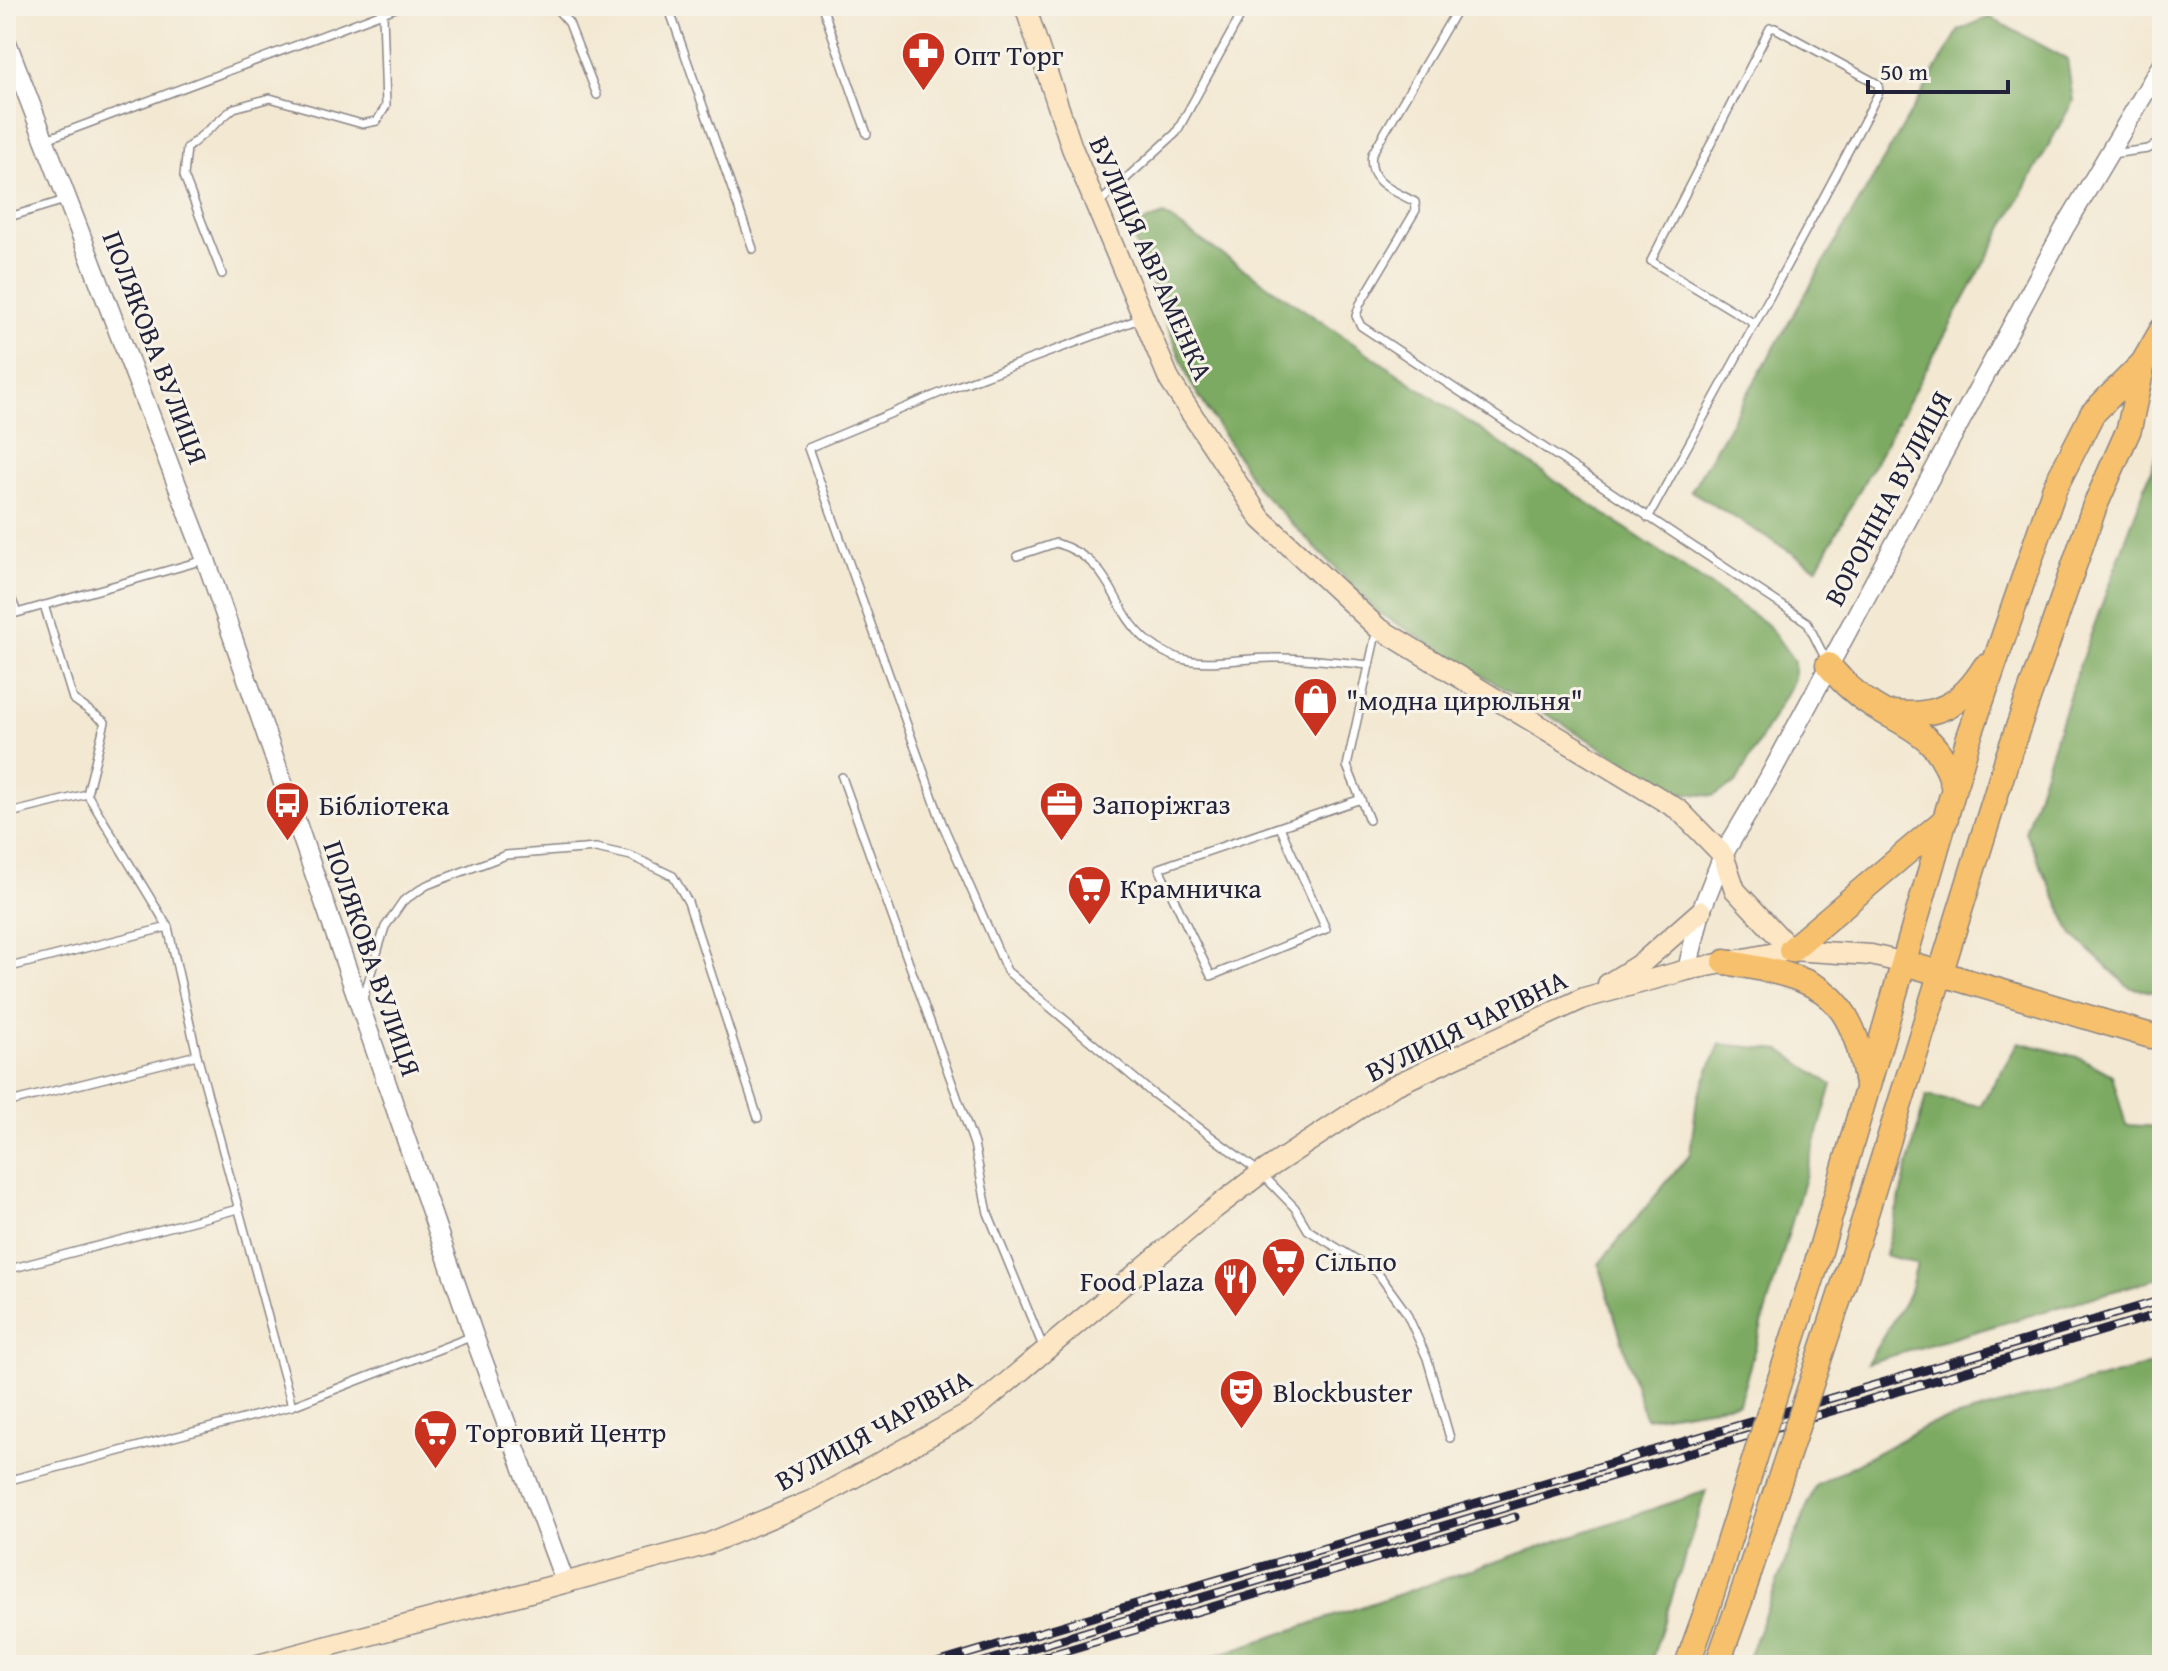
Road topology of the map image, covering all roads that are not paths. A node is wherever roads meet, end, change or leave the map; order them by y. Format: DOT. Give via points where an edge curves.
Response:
graph roads {
  1 [pos="401,6"];
  2 [pos="554,6"];
  3 [pos="668,6"];
  4 [pos="822,6"];
  5 [pos="1025,6"];
  6 [pos="1246,6"];
  7 [pos="1459,6"];
  8 [pos="383,13"];
  9 [pos="6,40"];
  10 [pos="2162,64"];
  11 [pos="597,95"];
  12 [pos="867,134"];
  13 [pos="43,140"];
  14 [pos="2162,141"];
  15 [pos="2108,154"];
  16 [pos="70,199"];
  17 [pos="1097,206"];
  18 [pos="6,218"];
  19 [pos="753,249"];
  20 [pos="222,274"];
  21 [pos="1143,317"];
  22 [pos="1755,324"];
  23 [pos="2162,330"];
  24 [pos="2143,363"];
  25 [pos="1648,518"];
  26 [pos="1017,556"];
  27 [pos="206,560"];
  28 [pos="6,584"];
  29 [pos="44,605"];
  30 [pos="1377,627"];
  31 [pos="2001,642"];
  32 [pos="1369,665"];
  33 [pos="1828,665"];
  34 [pos="1887,713"];
  35 [pos="842,777"];
  36 [pos="1954,789"];
  37 [pos="87,794"];
  38 [pos="1361,799"];
  39 [pos="6,814"];
  40 [pos="1946,819"];
  41 [pos="1369,820"];
  42 [pos="1280,827"];
  43 [pos="1723,855"];
  44 [pos="1701,911"];
  45 [pos="168,927"];
  46 [pos="1791,950"];
  47 [pos="1725,962"];
  48 [pos="1905,963"];
  49 [pos="6,968"];
  50 [pos="1687,970"];
  51 [pos="1940,974"];
  52 [pos="1584,998"];
  53 [pos="360,1007"];
  54 [pos="2162,1036"];
  55 [pos="197,1055"];
  56 [pos="1867,1088"];
  57 [pos="6,1103"];
  58 [pos="758,1118"];
  59 [pos="1261,1173"];
  60 [pos="238,1209"];
  61 [pos="6,1270"];
  62 [pos="474,1336"];
  63 [pos="1045,1351"];
  64 [pos="292,1406"];
  65 [pos="1450,1438"];
  66 [pos="6,1481"];
  67 [pos="565,1582"];
  68 [pos="258,1665"];
  69 [pos="1687,1665"];
  70 [pos="1717,1665"];
  1 -- 8 [label="lane"];
  2 -- 11 [label="lane" via="569,23"];
  3 -- 19 [label="lane"];
  4 -- 12 [label="lane"];
  5 -- 17 [label="main road, ВУЛИЦЯ АВРАМЕНКА"];
  6 -- 17 [label="lane" via="1176,133"];
  7 -- 25 [label="lane" via="1372,154 1369,169 1377,181 1415,202 1416,210 1356,316 1361,326"];
  8 -- 13 [label="lane"];
  8 -- 20 [label="lane" via="386,106 377,121 362,124 270,98 234,108 187,148 184,176"];
  9 -- 13 [label="street, ПОЛЯКОВА ВУЛИЦЯ"];
  10 -- 15 [label="street, ВОРОНІНА ВУЛИЦЯ"];
  13 -- 16 [label="street, ПОЛЯКОВА ВУЛИЦЯ"];
  14 -- 15 [label="lane" via="2148,149"];
  15 -- 33 [label="street, ВОРОНІНА ВУЛИЦЯ"];
  16 -- 18 [label="lane"];
  16 -- 27 [label="street, ПОЛЯКОВА ВУЛИЦЯ"];
  17 -- 21 [label="main road, ВУЛИЦЯ АВРАМЕНКА"];
  21 -- 30 [label="main road, ВУЛИЦЯ АВРАМЕНКА" via="1170,381 1261,519"];
  21 -- 59 [label="lane" via="808,448 942,823 1007,971 1152,1093"];
  22 -- 22 [label="lane" via="1879,92 1878,84 1775,28 1770,28 1651,261"];
  22 -- 25 [label="lane"];
  23 -- 24 [label="main road"];
  24 -- 31 [label="main road" via="2092,414 2073,450"];
  24 -- 51 [label="main road" via="2129,429 2060,602"];
  25 -- 33 [label="lane" via="1807,622"];
  26 -- 32 [label="lane" via="1056,543 1097,563 1147,640 1182,661 1272,658"];
  27 -- 29 [label="lane"];
  27 -- 53 [label="street, ПОЛЯКОВА ВУЛИЦЯ"];
  28 -- 29 [label="lane" via="17,613"];
  29 -- 37 [label="lane" via="73,699 105,722"];
  30 -- 32 [label="lane"];
  30 -- 43 [label="main road, ВУЛИЦЯ АВРАМЕНКА" via="1679,810"];
  31 -- 34 [label="main road" via="1974,684 1952,704 1920,716"];
  31 -- 36 [label="main road"];
  32 -- 38 [label="lane" via="1347,766"];
  33 -- 34 [label="main road" via="1851,690"];
  33 -- 43 [label="street, ВОРОНІНА ВУЛИЦЯ"];
  34 -- 36 [label="main road" via="1925,735 1941,752"];
  35 -- 63 [label="lane" via="974,1144 988,1213"];
  36 -- 40 [label="main road"];
  37 -- 39 [label="lane"];
  37 -- 45 [label="lane"];
  38 -- 41 [label="lane"];
  38 -- 42 [label="lane"];
  40 -- 46 [label="main road"];
  40 -- 48 [label="main road"];
  42 -- 42 [label="lane" via="1159,868 1211,976 1326,929"];
  43 -- 44 [label="street, ВОРОНІНА ВУЛИЦЯ"];
  43 -- 46 [label="main road" via="1735,890"];
  44 -- 50 [label="street, ВОРОНІНА ВУЛИЦЯ"];
  44 -- 52 [label="main road" via="1643,962"];
  45 -- 49 [label="lane"];
  45 -- 55 [label="lane"];
  46 -- 47 [label="main road, ВУЛИЦЯ ЧАРІВНА"];
  46 -- 48 [label="main road, ВУЛИЦЯ ЧАРІВНА" via="1871,955"];
  47 -- 50 [label="main road, ВУЛИЦЯ ЧАРІВНА"];
  47 -- 56 [label="main road" via="1813,982 1844,1010 1860,1045"];
  48 -- 51 [label="main road"];
  48 -- 56 [label="main road"];
  50 -- 52 [label="main road, ВУЛИЦЯ ЧАРІВНА"];
  51 -- 54 [label="main road"];
  51 -- 70 [label="main road, bridge"];
  52 -- 59 [label="main road, ВУЛИЦЯ ЧАРІВНА" via="1393,1086"];
  53 -- 58 [label="lane" via="385,927 403,901 427,885 518,853 596,848 631,856 673,876 688,902"];
  53 -- 62 [label="street, ПОЛЯКОВА ВУЛИЦЯ"];
  55 -- 57 [label="lane"];
  55 -- 60 [label="lane"];
  56 -- 69 [label="main road, bridge" via="1815,1269"];
  59 -- 63 [label="main road, ВУЛИЦЯ ЧАРІВНА"];
  59 -- 65 [label="lane" via="1308,1230 1365,1263 1392,1291 1427,1358"];
  60 -- 61 [label="lane"];
  60 -- 64 [label="lane"];
  62 -- 64 [label="lane"];
  62 -- 67 [label="street, ПОЛЯКОВА ВУЛИЦЯ"];
  63 -- 67 [label="main road, ВУЛИЦЯ ЧАРІВНА" via="972,1412 813,1500 705,1545"];
  64 -- 66 [label="lane"];
  67 -- 68 [label="main road, ВУЛИЦЯ ЧАРІВНА"];
}
